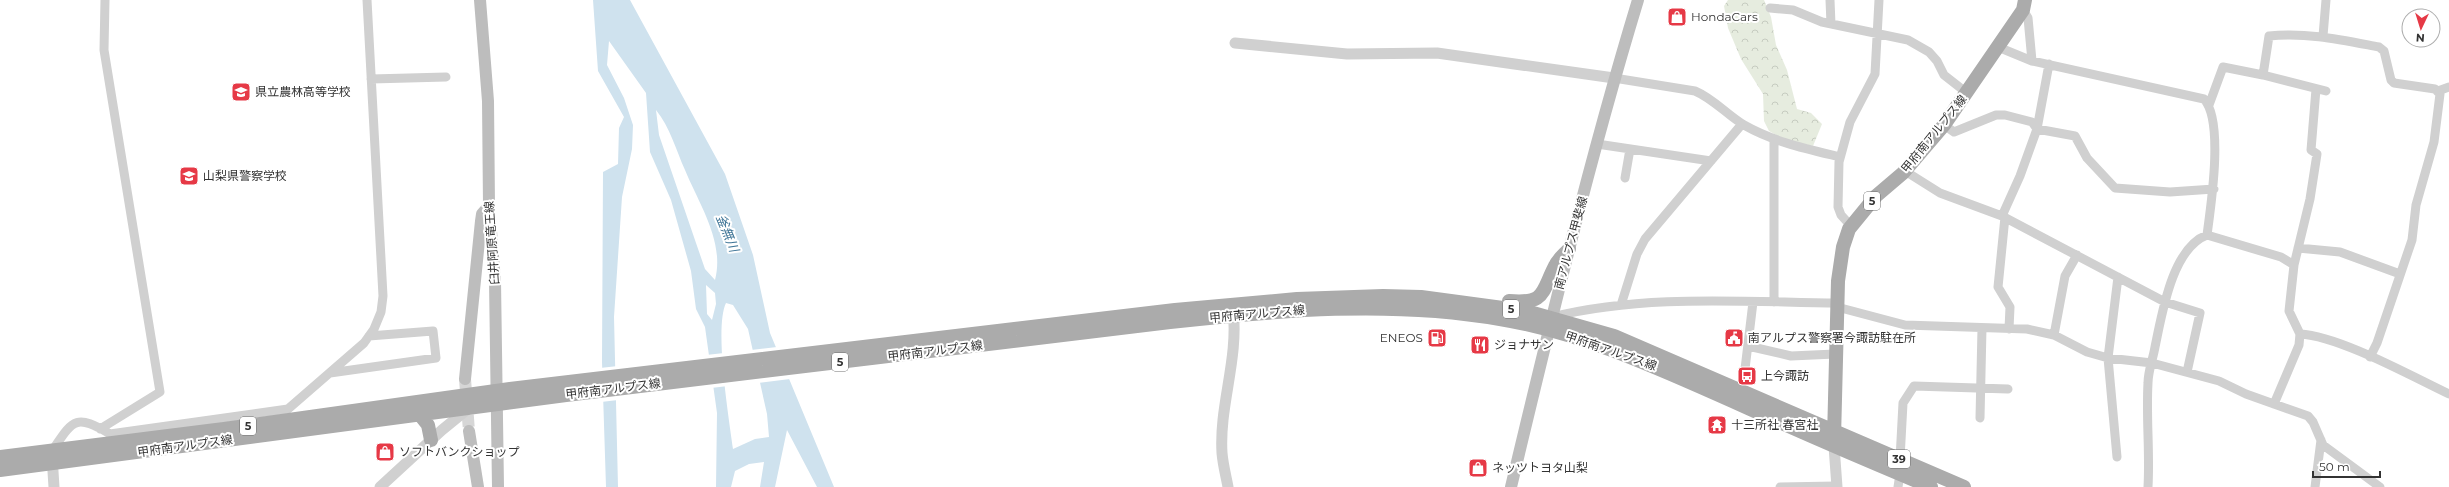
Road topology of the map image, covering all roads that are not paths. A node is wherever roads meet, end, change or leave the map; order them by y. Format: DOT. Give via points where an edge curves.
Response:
graph roads {
  1 [pos="106,0"];
  2 [pos="367,0"];
  3 [pos="480,0"];
  4 [pos="1638,0"];
  5 [pos="1830,0"];
  6 [pos="1879,0"];
  7 [pos="2326,0"];
  8 [pos="2024,5"];
  9 [pos="1770,8"];
  10 [pos="1831,24"];
  11 [pos="1877,34"];
  12 [pos="2323,36"];
  13 [pos="1234,43"];
  14 [pos="1998,47"];
  15 [pos="2032,61"];
  16 [pos="2049,64"];
  17 [pos="2263,74"];
  18 [pos="446,76"];
  19 [pos="1614,78"];
  20 [pos="371,79"];
  21 [pos="2449,87"];
  22 [pos="2316,89"];
  23 [pos="2326,91"];
  24 [pos="2438,91"];
  25 [pos="1968,93"];
  26 [pos="2209,105"];
  27 [pos="1742,124"];
  28 [pos="1944,125"];
  29 [pos="2037,129"];
  30 [pos="1774,139"];
  31 [pos="1597,144"];
  32 [pos="1630,149"];
  33 [pos="1840,157"];
  34 [pos="1711,161"];
  35 [pos="1905,171"];
  36 [pos="1625,178"];
  37 [pos="2214,189"];
  38 [pos="489,206"];
  39 [pos="2004,217"];
  40 [pos="1851,226"];
  41 [pos="2207,235"];
  42 [pos="2298,248"];
  43 [pos="1569,249"];
  44 [pos="2077,255"];
  45 [pos="2294,265"];
  46 [pos="2400,274"];
  47 [pos="2118,277"];
  48 [pos="1435,298"];
  49 [pos="1753,302"];
  50 [pos="1774,302"];
  51 [pos="2165,302"];
  52 [pos="1621,305"];
  53 [pos="1837,305"];
  54 [pos="1234,310"];
  55 [pos="1550,324"];
  56 [pos="1982,328"];
  57 [pos="2009,329"];
  58 [pos="2300,334"];
  59 [pos="2054,335"];
  60 [pos="369,336"];
  61 [pos="1748,346"];
  62 [pos="1834,354"];
  63 [pos="2370,357"];
  64 [pos="2108,358"];
  65 [pos="2152,363"];
  66 [pos="1745,369"];
  67 [pos="2187,372"];
  68 [pos="330,373"];
  69 [pos="465,379"];
  70 [pos="1981,388"];
  71 [pos="2008,389"];
  72 [pos="2449,394"];
  73 [pos="503,396"];
  74 [pos="2274,404"];
  75 [pos="467,410"];
  76 [pos="420,415"];
  77 [pos="1980,418"];
  78 [pos="100,428"];
  79 [pos="469,431"];
  80 [pos="1833,431"];
  81 [pos="431,440"];
  82 [pos="2321,440"];
  83 [pos="1834,446"];
  84 [pos="0,457"];
  85 [pos="52,457"];
  86 [pos="2117,457"];
  87 [pos="1900,459"];
  88 [pos="0,470"];
  89 [pos="1899,480"];
  90 [pos="1836,486"];
  91 [pos="54,487"];
  92 [pos="380,487"];
  93 [pos="478,487"];
  94 [pos="498,487"];
  95 [pos="1228,487"];
  96 [pos="1511,487"];
  97 [pos="1780,487"];
  98 [pos="1931,487"];
  99 [pos="1964,487"];
  100 [pos="2148,487"];
  101 [pos="2315,487"];
  102 [pos="2380,487"];
  1 -- 78 [label="street" via="104,50 160,392"];
  2 -- 20 [label="street"];
  3 -- 38 [label="main road, 臼井阿原竜王線" via="488,100"];
  4 -- 19 [label="main road, 南アルプス甲斐線"];
  5 -- 10 [label="street"];
  6 -- 11 [label="street"];
  7 -- 12 [label="street"];
  8 -- 14 [label="main road, 甲府南アルプス線 / 5"];
  8 -- 15 [label="street" via="2028,18"];
  9 -- 10 [label="street" via="1793,10"];
  10 -- 11 [label="street"];
  11 -- 25 [label="street" via="1908,40 1929,52 1944,75"];
  11 -- 33 [label="street" via="1875,74 1850,122"];
  12 -- 17 [label="street" via="2269,36"];
  12 -- 24 [label="street" via="2379,47 2384,51 2394,83"];
  13 -- 19 [label="street" via="1347,54 1437,53"];
  14 -- 15 [label="street"];
  14 -- 25 [label="main road, 甲府南アルプス線 / 5"];
  15 -- 16 [label="street"];
  16 -- 26 [label="street" via="2204,99"];
  16 -- 29 [label="street"];
  17 -- 22 [label="street"];
  17 -- 26 [label="street" via="2223,67"];
  18 -- 20 [label="street"];
  19 -- 27 [label="street" via="1696,92 1704,95"];
  19 -- 31 [label="main road, 南アルプス甲斐線"];
  20 -- 60 [label="street" via="383,296 381,312"];
  21 -- 24 [label="street"];
  22 -- 23 [label="street"];
  22 -- 42 [label="street" via="2311,150 2317,154 2310,199"];
  24 -- 46 [label="street" via="2440,102 2434,142 2416,205 2412,240"];
  25 -- 28 [label="main road, 甲府南アルプス線 / 5"];
  26 -- 37 [label="street" via="2213,117"];
  27 -- 30 [label="street"];
  27 -- 34 [label="street"];
  28 -- 29 [label="street" via="1954,132 1982,120 2005,115 2032,122"];
  28 -- 35 [label="main road, 甲府南アルプス線 / 5"];
  29 -- 37 [label="street" via="2075,136 2087,158 2115,188 2170,192"];
  29 -- 39 [label="street"];
  30 -- 33 [label="street"];
  30 -- 50 [label="street"];
  31 -- 32 [label="street"];
  31 -- 43 [label="main road, 南アルプス甲斐線"];
  32 -- 34 [label="street"];
  32 -- 36 [label="street"];
  33 -- 40 [label="street" via="1838,207 1841,215"];
  34 -- 52 [label="street" via="1645,239 1637,254"];
  35 -- 39 [label="street" via="1940,193"];
  35 -- 40 [label="main road, 甲府南アルプス線 / 5" via="1876,196"];
  37 -- 41 [label="street"];
  38 -- 69 [label="main road" via="482,214 481,221"];
  38 -- 73 [label="main road, 臼井阿原竜王線"];
  39 -- 44 [label="street"];
  39 -- 57 [label="street" via="1998,287 2010,307"];
  40 -- 53 [label="main road, 甲府南アルプス線 / 5" via="1843,247"];
  41 -- 45 [label="street" via="2281,257"];
  41 -- 51 [label="street" via="2198,239 2187,250"];
  42 -- 45 [label="street"];
  42 -- 46 [label="street" via="2340,252"];
  43 -- 48 [label="main road" via="1556,265 1547,287 1532,300 1525,302 1466,296"];
  43 -- 55 [label="main road, 南アルプス甲斐線"];
  44 -- 47 [label="street"];
  44 -- 59 [label="street" via="2065,276"];
  45 -- 58 [label="street" via="2289,311"];
  46 -- 63 [label="street"];
  47 -- 51 [label="street"];
  47 -- 64 [label="street"];
  48 -- 54 [label="main road, 甲府南アルプス線 / 5" via="1357,296"];
  48 -- 55 [label="main road, 甲府南アルプス線 / 5" via="1526,311"];
  49 -- 50 [label="street"];
  49 -- 52 [label="street" via="1666,301"];
  49 -- 61 [label="street"];
  50 -- 53 [label="street"];
  51 -- 65 [label="street"];
  51 -- 67 [label="street" via="2200,313"];
  52 -- 55 [label="street" via="1579,310"];
  53 -- 56 [label="street" via="1906,325"];
  53 -- 62 [label="main road, 甲府南アルプス線 / 5"];
  54 -- 55 [label="main road, 甲府南アルプス線 / 5" via="1380,308"];
  54 -- 73 [label="main road, 甲府南アルプス線 / 5"];
  54 -- 95 [label="street" via="1235,347 1224,415 1222,453"];
  55 -- 80 [label="main road, 甲府南アルプス線 / 5" via="1641,346"];
  55 -- 83 [label="main road, 甲府南アルプス線 / 5" via="1653,365"];
  55 -- 96 [label="main road, 南アルプス甲斐線"];
  56 -- 57 [label="street"];
  56 -- 70 [label="street"];
  57 -- 59 [label="street" via="2027,329"];
  58 -- 63 [label="street" via="2314,335"];
  58 -- 74 [label="street" via="2299,345"];
  59 -- 64 [label="street" via="2087,352"];
  60 -- 68 [label="street"];
  60 -- 68 [label="street" via="433,331 436,358"];
  61 -- 62 [label="street" via="1791,356"];
  61 -- 66 [label="street"];
  62 -- 80 [label="main road, 甲府南アルプス線 / 5"];
  63 -- 72 [label="street"];
  64 -- 65 [label="street"];
  64 -- 86 [label="street"];
  65 -- 67 [label="street"];
  65 -- 100 [label="street" via="2148,381"];
  67 -- 74 [label="street" via="2219,381"];
  68 -- 78 [label="street" via="288,409 110,434"];
  70 -- 71 [label="street"];
  70 -- 77 [label="street"];
  70 -- 87 [label="street" via="1914,386 1902,404"];
  73 -- 75 [label="main road, 甲府南アルプス線 / 5"];
  73 -- 85 [label="main road, 甲府南アルプス線 / 5"];
  73 -- 94 [label="main road, 臼井阿原竜王線"];
  74 -- 82 [label="street" via="2308,416"];
  75 -- 76 [label="main road, 甲府南アルプス線 / 5"];
  75 -- 81 [label="street"];
  76 -- 81 [label="main road" via="428,425"];
  76 -- 85 [label="main road, 甲府南アルプス線 / 5"];
  78 -- 85 [label="street" via="86,422 70,425"];
  79 -- 93 [label="main road"];
  80 -- 83 [label="main road, 甲府南アルプス線 / 5"];
  80 -- 87 [label="main road, 39"];
  81 -- 92 [label="street"];
  82 -- 101 [label="street"];
  82 -- 102 [label="street" via="2337,456 2358,468"];
  83 -- 89 [label="main road, 39"];
  83 -- 90 [label="street"];
  84 -- 85 [label="main road, 甲府南アルプス線 / 5"];
  85 -- 88 [label="main road, 甲府南アルプス線 / 5"];
  85 -- 91 [label="street"];
  87 -- 99 [label="main road, 39"];
  89 -- 98 [label="main road, 39"];
  90 -- 97 [label="street"];
}
